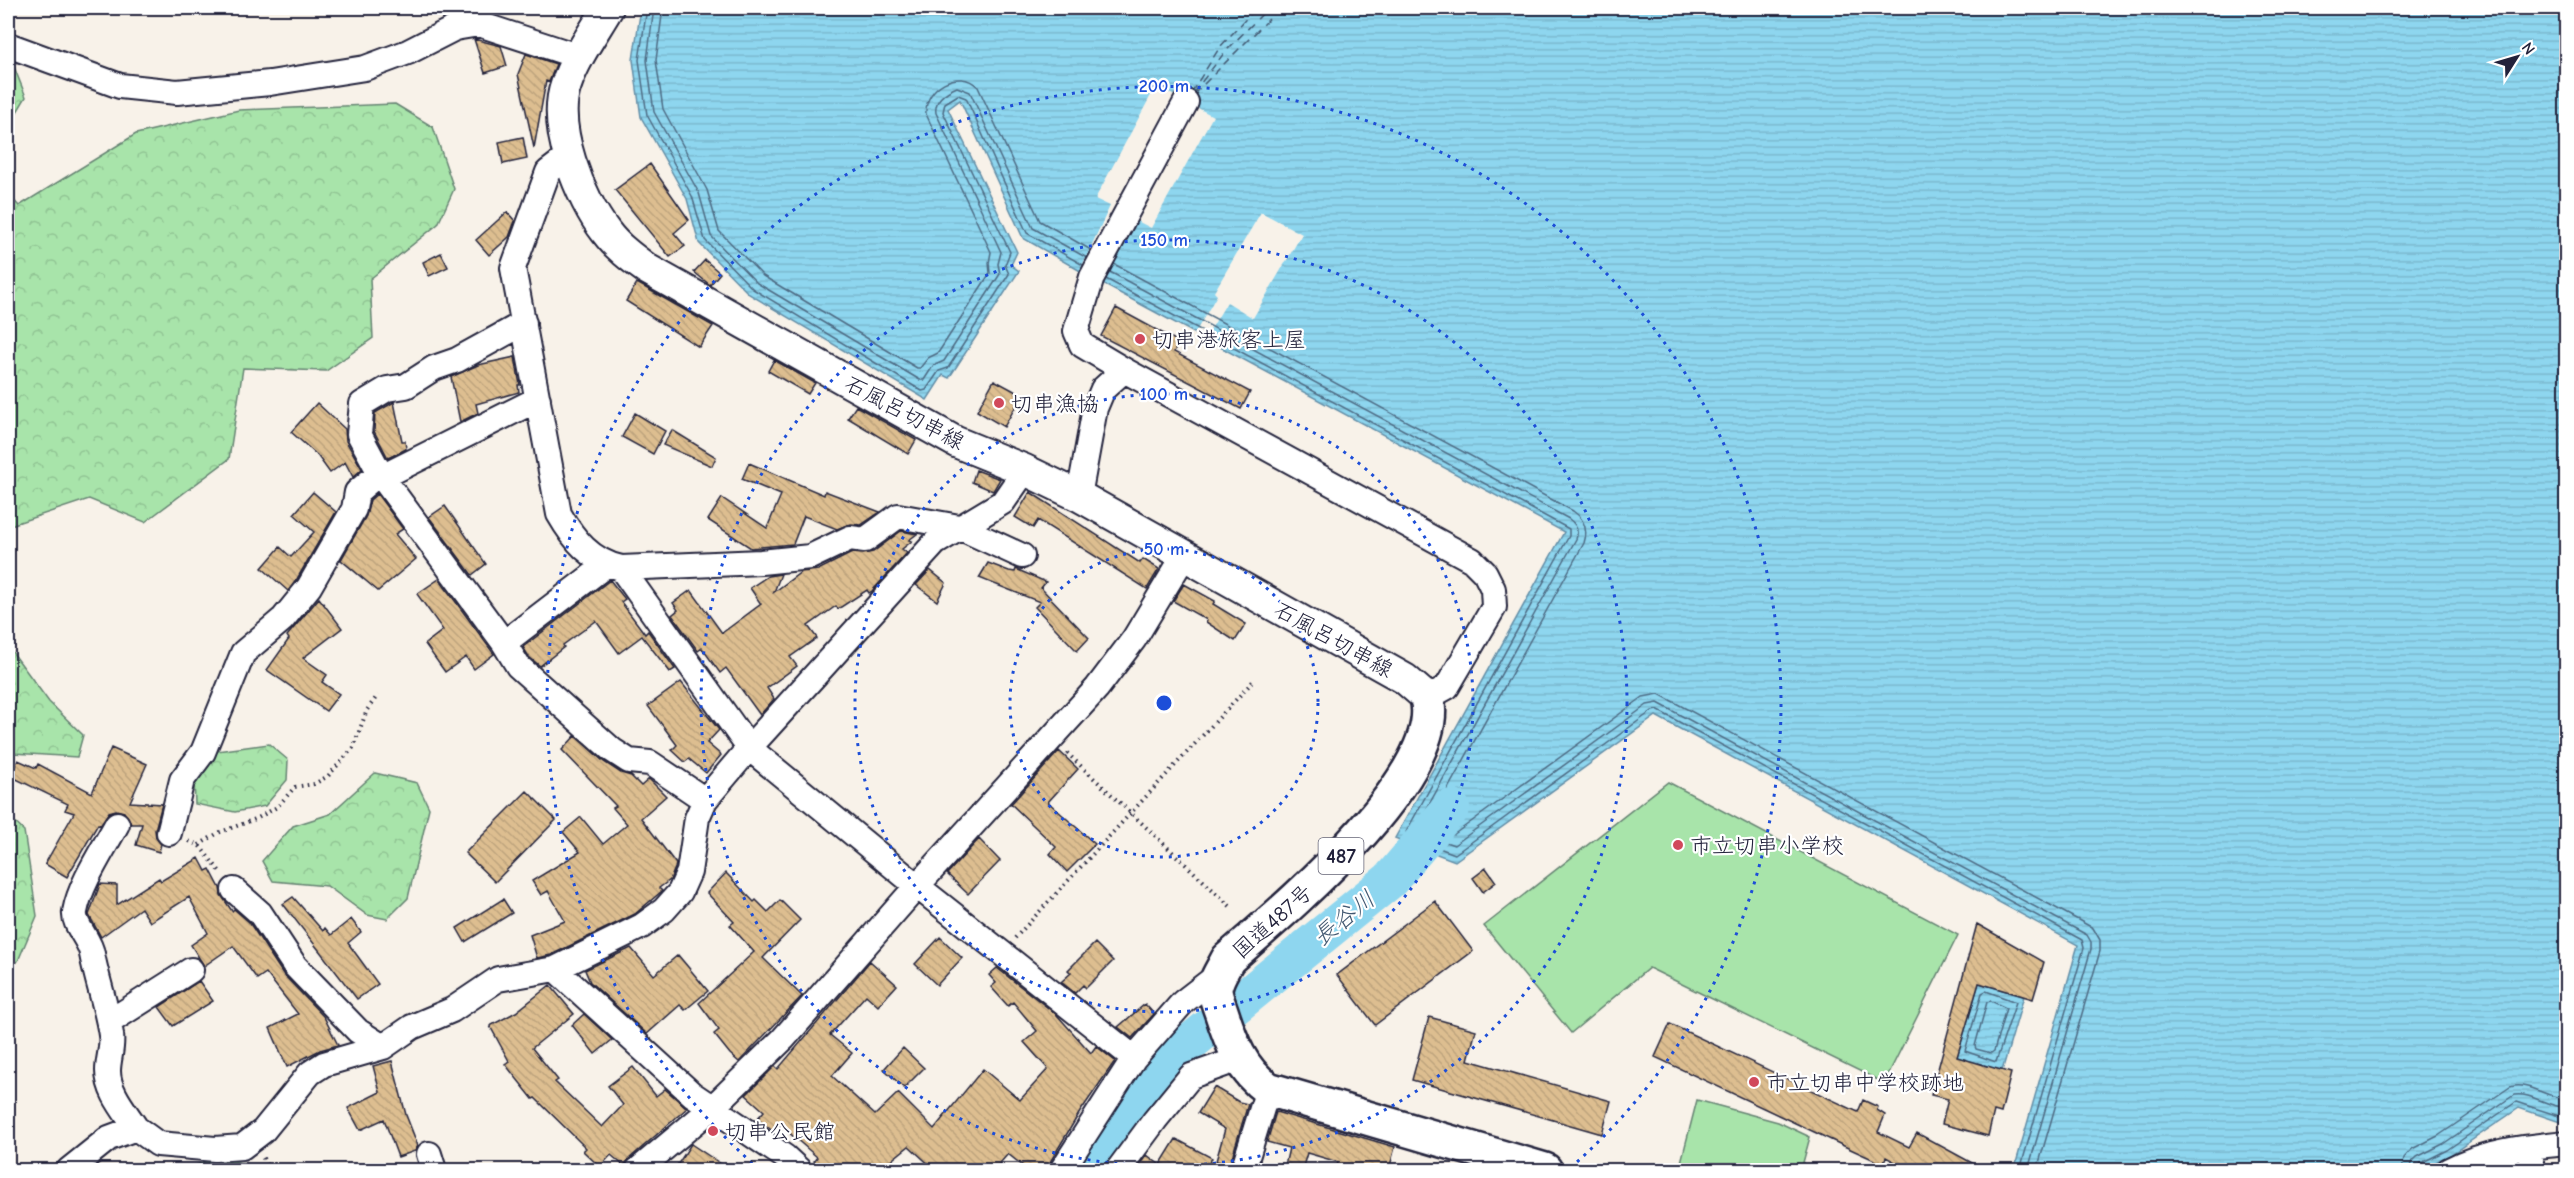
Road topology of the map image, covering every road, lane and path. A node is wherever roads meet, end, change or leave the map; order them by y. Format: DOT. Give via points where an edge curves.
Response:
graph roads {
  1 [pos="608,8"];
  2 [pos="8,45"];
  3 [pos="580,57"];
  4 [pos="1186,102"];
  5 [pos="569,156"];
  6 [pos="524,323"];
  7 [pos="1124,370"];
  8 [pos="538,399"];
  9 [pos="1025,470"];
  10 [pos="382,477"];
  11 [pos="1079,496"];
  12 [pos="959,527"];
  13 [pos="1022,556"];
  14 [pos="1184,556"];
  15 [pos="614,566"];
  16 [pos="504,644"];
  17 [pos="1254,679"];
  18 [pos="378,695"];
  19 [pos="1426,698"];
  20 [pos="1051,739"];
  21 [pos="749,748"];
  22 [pos="705,800"];
  23 [pos="1131,812"];
  24 [pos="117,824"];
  25 [pos="169,833"];
  26 [pos="199,845"];
  27 [pos="917,886"];
  28 [pos="234,890"];
  29 [pos="1231,907"];
  30 [pos="1002,953"];
  31 [pos="555,969"];
  32 [pos="191,970"];
  33 [pos="1217,983"];
  34 [pos="109,1022"];
  35 [pos="383,1047"];
  36 [pos="1235,1051"];
  37 [pos="1134,1058"];
  38 [pos="1268,1089"];
  39 [pos="711,1108"];
  40 [pos="136,1128"];
  41 [pos="2566,1143"];
  42 [pos="2531,1159"];
  43 [pos="69,1170"];
  44 [pos="638,1170"];
  45 [pos="799,1170"];
  46 [pos="1062,1170"];
  47 [pos="1118,1170"];
  48 [pos="1243,1170"];
  49 [pos="1545,1170"];
  50 [pos="2449,1170"];
  1 -- 3 [label="main road, 石風呂切串線"];
  2 -- 3 [label="street" via="120,86 177,92 365,68 455,28 479,24"];
  3 -- 5 [label="main road, 石風呂切串線" via="566,84 561,106"];
  4 -- 7 [label="street" via="1092,277 1076,331 1082,345"];
  5 -- 6 [label="street" via="548,172 513,268"];
  5 -- 9 [label="main road, 石風呂切串線" via="590,207 606,232 647,269 956,442"];
  6 -- 8 [label="street"];
  6 -- 10 [label="street" via="406,386 387,389 362,404 359,434"];
  7 -- 11 [label="street" via="1102,389 1095,408"];
  7 -- 19 [label="street" via="1472,561 1485,573 1493,589 1494,607 1447,687"];
  8 -- 10 [label="street"];
  8 -- 15 [label="street" via="559,514 572,536 588,552"];
  9 -- 11 [label="main road, 石風呂切串線"];
  9 -- 12 [label="street" via="1003,502"];
  10 -- 16 [label="street"];
  10 -- 25 [label="street" via="370,480 357,492 354,509 309,587 283,620 243,653 203,752 182,780"];
  11 -- 14 [label="main road, 石風呂切串線"];
  12 -- 13 [label="street"];
  12 -- 15 [label="street" via="898,516 865,540 850,538 810,557"];
  12 -- 21 [label="street" via="935,543"];
  14 -- 19 [label="main road, 石風呂切串線" via="1406,679"];
  14 -- 20 [label="street" via="1134,639"];
  15 -- 16 [label="street"];
  15 -- 21 [label="street"];
  16 -- 22 [label="street" via="518,666 612,750 629,761 650,763"];
  17 -- 23 [label="path"];
  18 -- 26 [label="path" via="367,710 353,748 328,776 314,784 295,787 277,807"];
  19 -- 33 [label="highway, 国道487号 / 487" via="1430,712 1428,731 1395,791 1325,873 1228,959"];
  20 -- 23 [label="path"];
  20 -- 27 [label="street"];
  21 -- 22 [label="street"];
  21 -- 27 [label="street"];
  22 -- 31 [label="street" via="689,872 680,892 642,926"];
  23 -- 29 [label="path"];
  23 -- 30 [label="path"];
  24 -- 34 [label="street" via="75,912 76,922 92,949"];
  25 -- 26 [label="path"];
  26 -- 28 [label="path"];
  27 -- 30 [label="street"];
  27 -- 39 [label="street" via="783,1039"];
  28 -- 35 [label="street" via="260,914 295,966 358,1031"];
  30 -- 37 [label="street"];
  31 -- 35 [label="street" via="498,979 452,1010 412,1027"];
  31 -- 39 [label="street"];
  32 -- 34 [label="street"];
  33 -- 36 [label="highway"];
  33 -- 37 [label="street" via="1183,1002"];
  34 -- 40 [label="street" via="110,1087"];
  35 -- 40 [label="street" via="324,1064 310,1073 263,1131 242,1147 158,1144"];
  36 -- 38 [label="highway" via="1254,1080"];
  36 -- 47 [label="street" via="1191,1076"];
  37 -- 46 [label="street"];
  38 -- 48 [label="street"];
  38 -- 49 [label="highway"];
  39 -- 44 [label="street"];
  39 -- 45 [label="street"];
  40 -- 43 [label="street" via="109,1138"];
  41 -- 42 [label="street"];
  42 -- 50 [label="street" via="2467,1161"];
}
